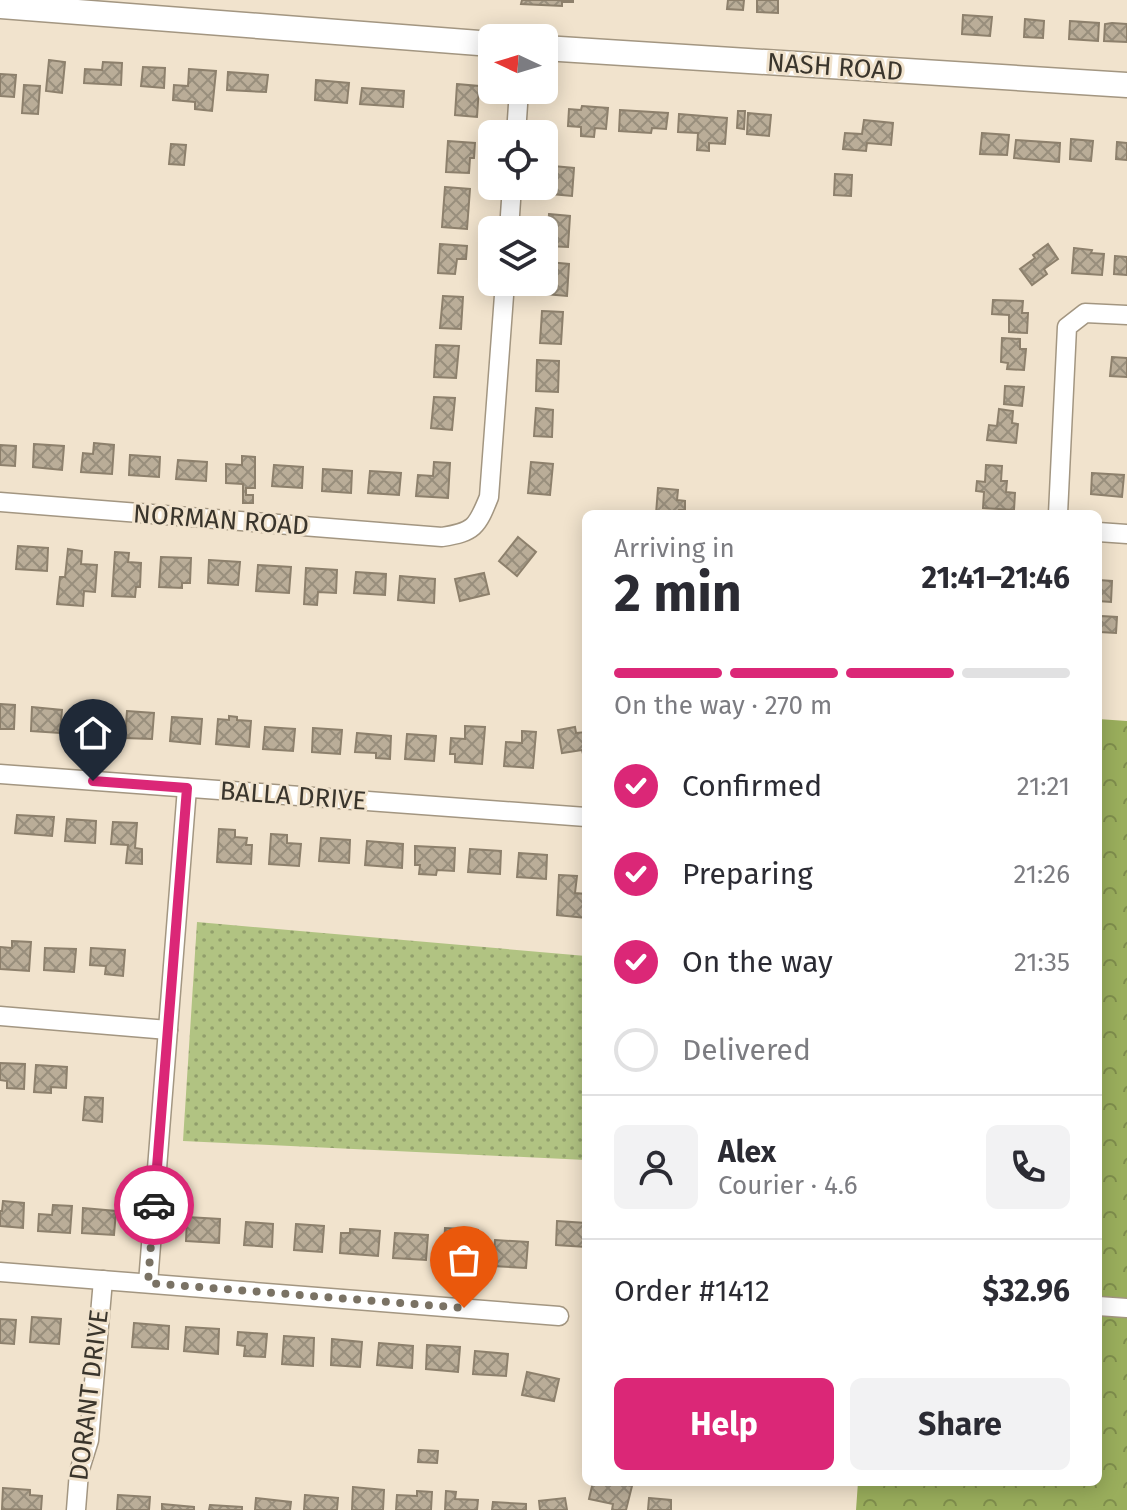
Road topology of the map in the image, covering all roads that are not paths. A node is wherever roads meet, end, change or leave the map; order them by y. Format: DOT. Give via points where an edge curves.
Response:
graph roads {
  1 [pos="0,6"];
  2 [pos="478,43"];
  3 [pos="558,49"];
  4 [pos="1127,85"];
  5 [pos="504,296"];
  6 [pos="1127,315"];
  7 [pos="0,502"];
  8 [pos="1058,510"];
  9 [pos="1102,532"];
  10 [pos="1127,534"];
  11 [pos="0,774"];
  12 [pos="187,788"];
  13 [pos="582,817"];
  14 [pos="0,1016"];
  15 [pos="168,1030"];
  16 [pos="0,1272"];
  17 [pos="103,1280"];
  18 [pos="148,1283"];
  19 [pos="1102,1306"];
  20 [pos="1127,1308"];
  21 [pos="559,1316"];
  22 [pos="76,1510"];
  1 -- 2 [label="main road"];
  3 -- 4 [label="main road, NASH ROAD"];
  5 -- 7 [label="street, NORMAN ROAD" via="489,497 479,522 461,534 442,537"];
  6 -- 8 [label="street" via="1085,313 1067,327"];
  9 -- 10 [label="street"];
  11 -- 12 [label="street, BALLA DRIVE"];
  12 -- 13 [label="street, BALLA DRIVE"];
  12 -- 15 [label="street"];
  14 -- 15 [label="street"];
  15 -- 18 [label="street"];
  16 -- 17 [label="street"];
  17 -- 18 [label="street"];
  17 -- 22 [label="street, DORANT DRIVE" via="89,1440"];
  18 -- 21 [label="street"];
  19 -- 20 [label="street"];
}
